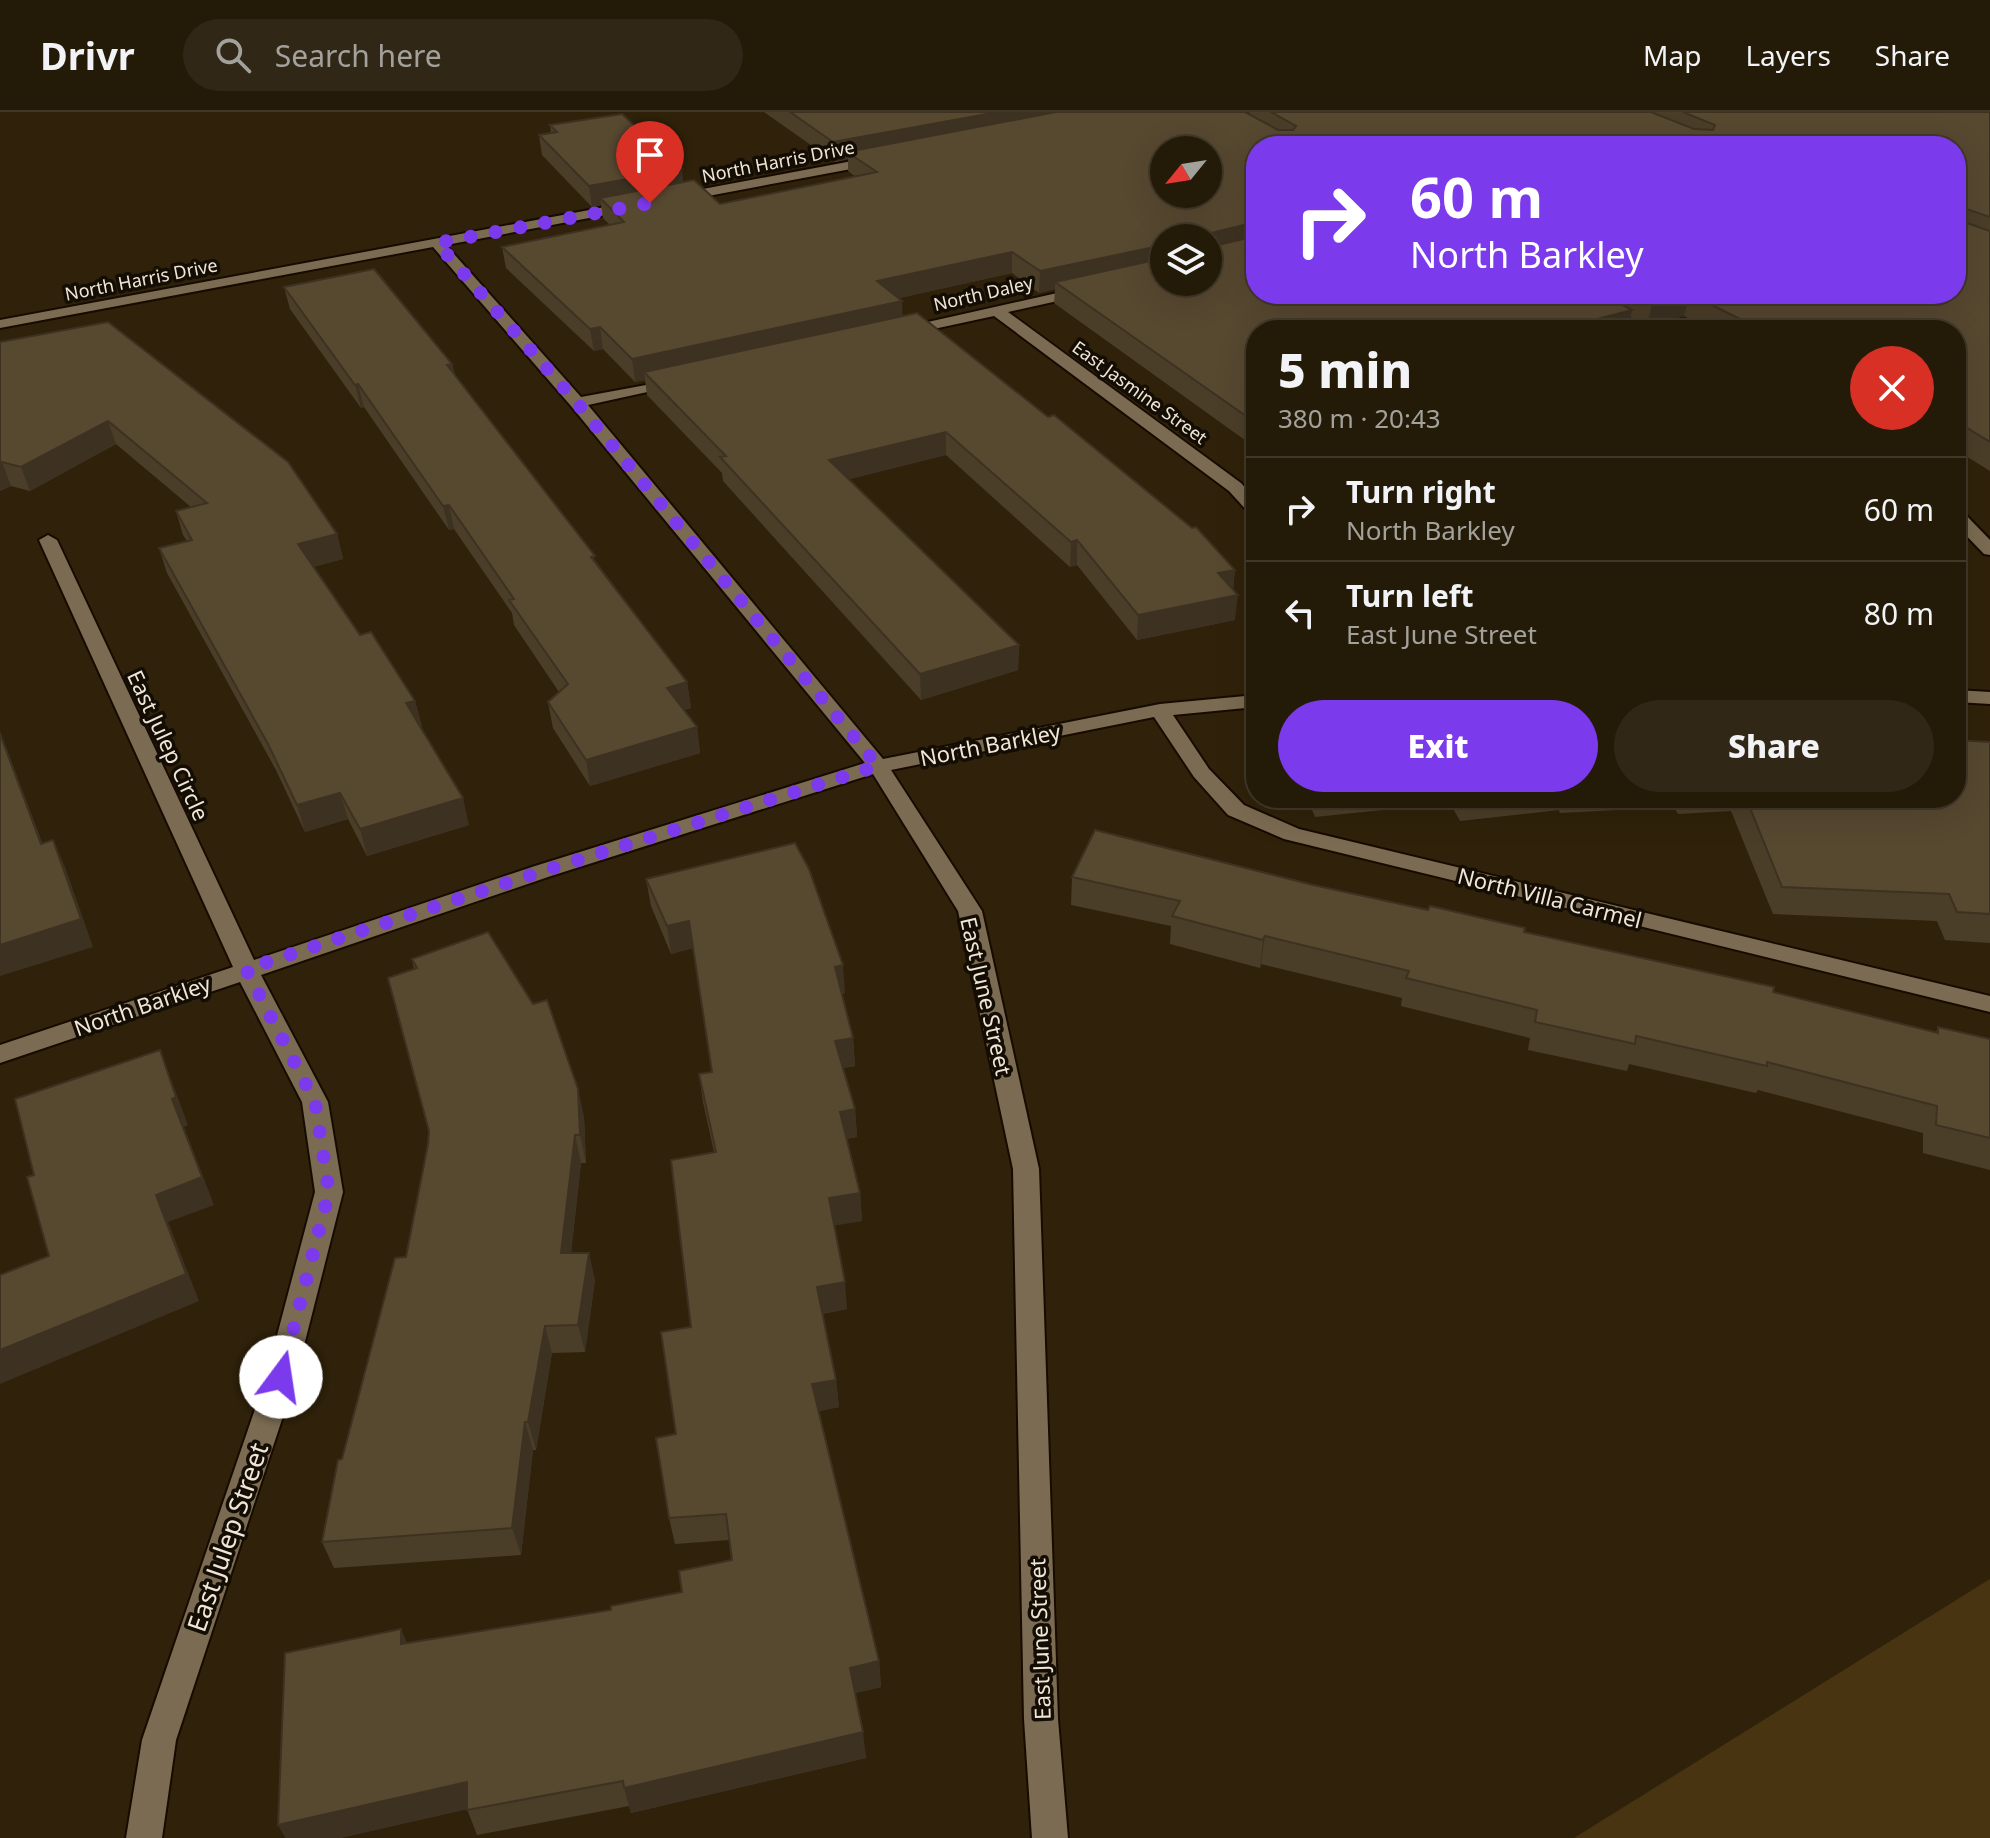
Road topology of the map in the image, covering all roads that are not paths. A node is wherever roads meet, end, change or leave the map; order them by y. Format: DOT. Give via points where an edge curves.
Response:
graph roads {
  1 [pos="888,158"];
  2 [pos="655,202"];
  3 [pos="639,205"];
  4 [pos="437,243"];
  5 [pos="1103,286"];
  6 [pos="1590,304"];
  7 [pos="997,311"];
  8 [pos="1622,320"];
  9 [pos="0,324"];
  10 [pos="888,335"];
  11 [pos="701,376"];
  12 [pos="577,403"];
  13 [pos="1246,499"];
  14 [pos="1966,525"];
  15 [pos="48,540"];
  16 [pos="1990,550"];
  17 [pos="1966,697"];
  18 [pos="1990,698"];
  19 [pos="1246,702"];
  20 [pos="1160,710"];
  21 [pos="878,766"];
  22 [pos="246,969"];
  23 [pos="1990,1004"];
  24 [pos="0,1054"];
  25 [pos="144,1838"];
  26 [pos="1050,1838"];
  1 -- 2 [label="street, North Harris Drive"];
  3 -- 4 [label="street, North Harris Drive"];
  4 -- 9 [label="street, North Harris Drive"];
  4 -- 12 [label="street, East June Street"];
  5 -- 7 [label="street, North Daley"];
  6 -- 8 [label="street"];
  7 -- 10 [label="street, North Daley"];
  7 -- 13 [label="street, East Jasmine Street"];
  11 -- 12 [label="street"];
  12 -- 21 [label="street, East June Street"];
  14 -- 16 [label="street"];
  15 -- 22 [label="street, East Julep Circle"];
  17 -- 18 [label="street"];
  19 -- 20 [label="street, North Barkley"];
  20 -- 21 [label="street, North Barkley"];
  20 -- 23 [label="street, North Villa Carmel" via="1201,773 1236,810 1292,834"];
  21 -- 22 [label="street, North Barkley"];
  21 -- 26 [label="street, East June Street" via="970,911 1026,1169 1041,1719"];
  22 -- 24 [label="street, North Barkley"];
  22 -- 25 [label="street, East Julep Street" via="315,1102 329,1192 281,1377 159,1740"];
}
